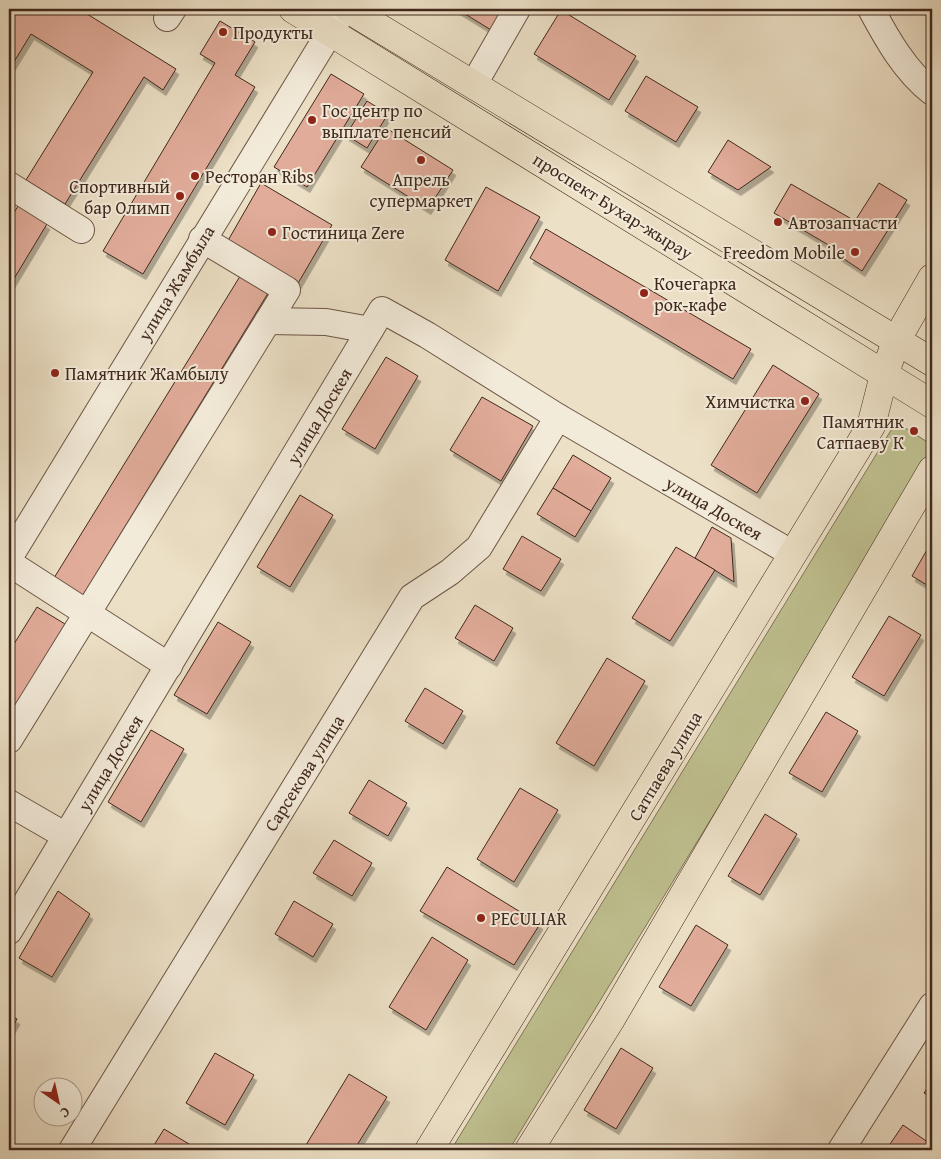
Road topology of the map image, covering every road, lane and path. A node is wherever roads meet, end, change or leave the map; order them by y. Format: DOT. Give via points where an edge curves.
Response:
graph roads {
  1 [pos="293,9"];
  2 [pos="348,9"];
  3 [pos="517,9"];
  4 [pos="871,9"];
  5 [pos="337,19"];
  6 [pos="474,84"];
  7 [pos="931,88"];
  8 [pos="11,190"];
  9 [pos="81,230"];
  10 [pos="202,239"];
  11 [pos="932,278"];
  12 [pos="268,321"];
  13 [pos="370,330"];
  14 [pos="897,340"];
  15 [pos="932,362"];
  16 [pos="884,375"];
  17 [pos="932,404"];
  18 [pos="558,417"];
  19 [pos="932,470"];
  20 [pos="793,554"];
  21 [pos="9,558"];
  22 [pos="9,564"];
  23 [pos="86,614"];
  24 [pos="169,666"];
  25 [pos="9,740"];
  26 [pos="9,802"];
  27 [pos="66,836"];
  28 [pos="9,931"];
  29 [pos="932,1006"];
  30 [pos="72,1150"];
  31 [pos="429,1150"];
  32 [pos="529,1150"];
  33 [pos="841,1150"];
  1 -- 5 [label="main road, проспект Бухар-жырау"];
  2 -- 6 [label="main road, проспект Бухар-жырау"];
  3 -- 6 [label="street"];
  4 -- 7 [label="street" via="914,76"];
  5 -- 10 [label="street, улица Жамбыла"];
  5 -- 16 [label="main road, проспект Бухар-жырау"];
  6 -- 14 [label="main road, проспект Бухар-жырау"];
  8 -- 9 [label="street"];
  10 -- 12 [label="street" via="287,290"];
  10 -- 21 [label="street, улица Жамбыла"];
  11 -- 14 [label="main road, Сатпаева улица"];
  12 -- 13 [label="street" via="326,322"];
  12 -- 23 [label="street"];
  13 -- 18 [label="street, улица Доскея" via="382,310"];
  13 -- 24 [label="street, улица Доскея"];
  14 -- 15 [label="main road, проспект Бухар-жырау"];
  14 -- 16 [label="main road, Сатпаева улица"];
  16 -- 17 [label="main road, проспект Бухар-жырау"];
  16 -- 20 [label="main road, Сатпаева улица" via="871,426"];
  18 -- 20 [label="street, улица Доскея"];
  18 -- 30 [label="street, Сарсекова улица" via="478,548 450,572 412,597"];
  19 -- 32 [label="main road" via="611,1019"];
  20 -- 31 [label="main road, Сатпаева улица"];
  22 -- 23 [label="street"];
  23 -- 24 [label="street"];
  23 -- 25 [label="street"];
  24 -- 27 [label="street, улица Доскея"];
  26 -- 27 [label="street"];
  27 -- 28 [label="street, улица Доскея"];
  29 -- 33 [label="street"];
}
